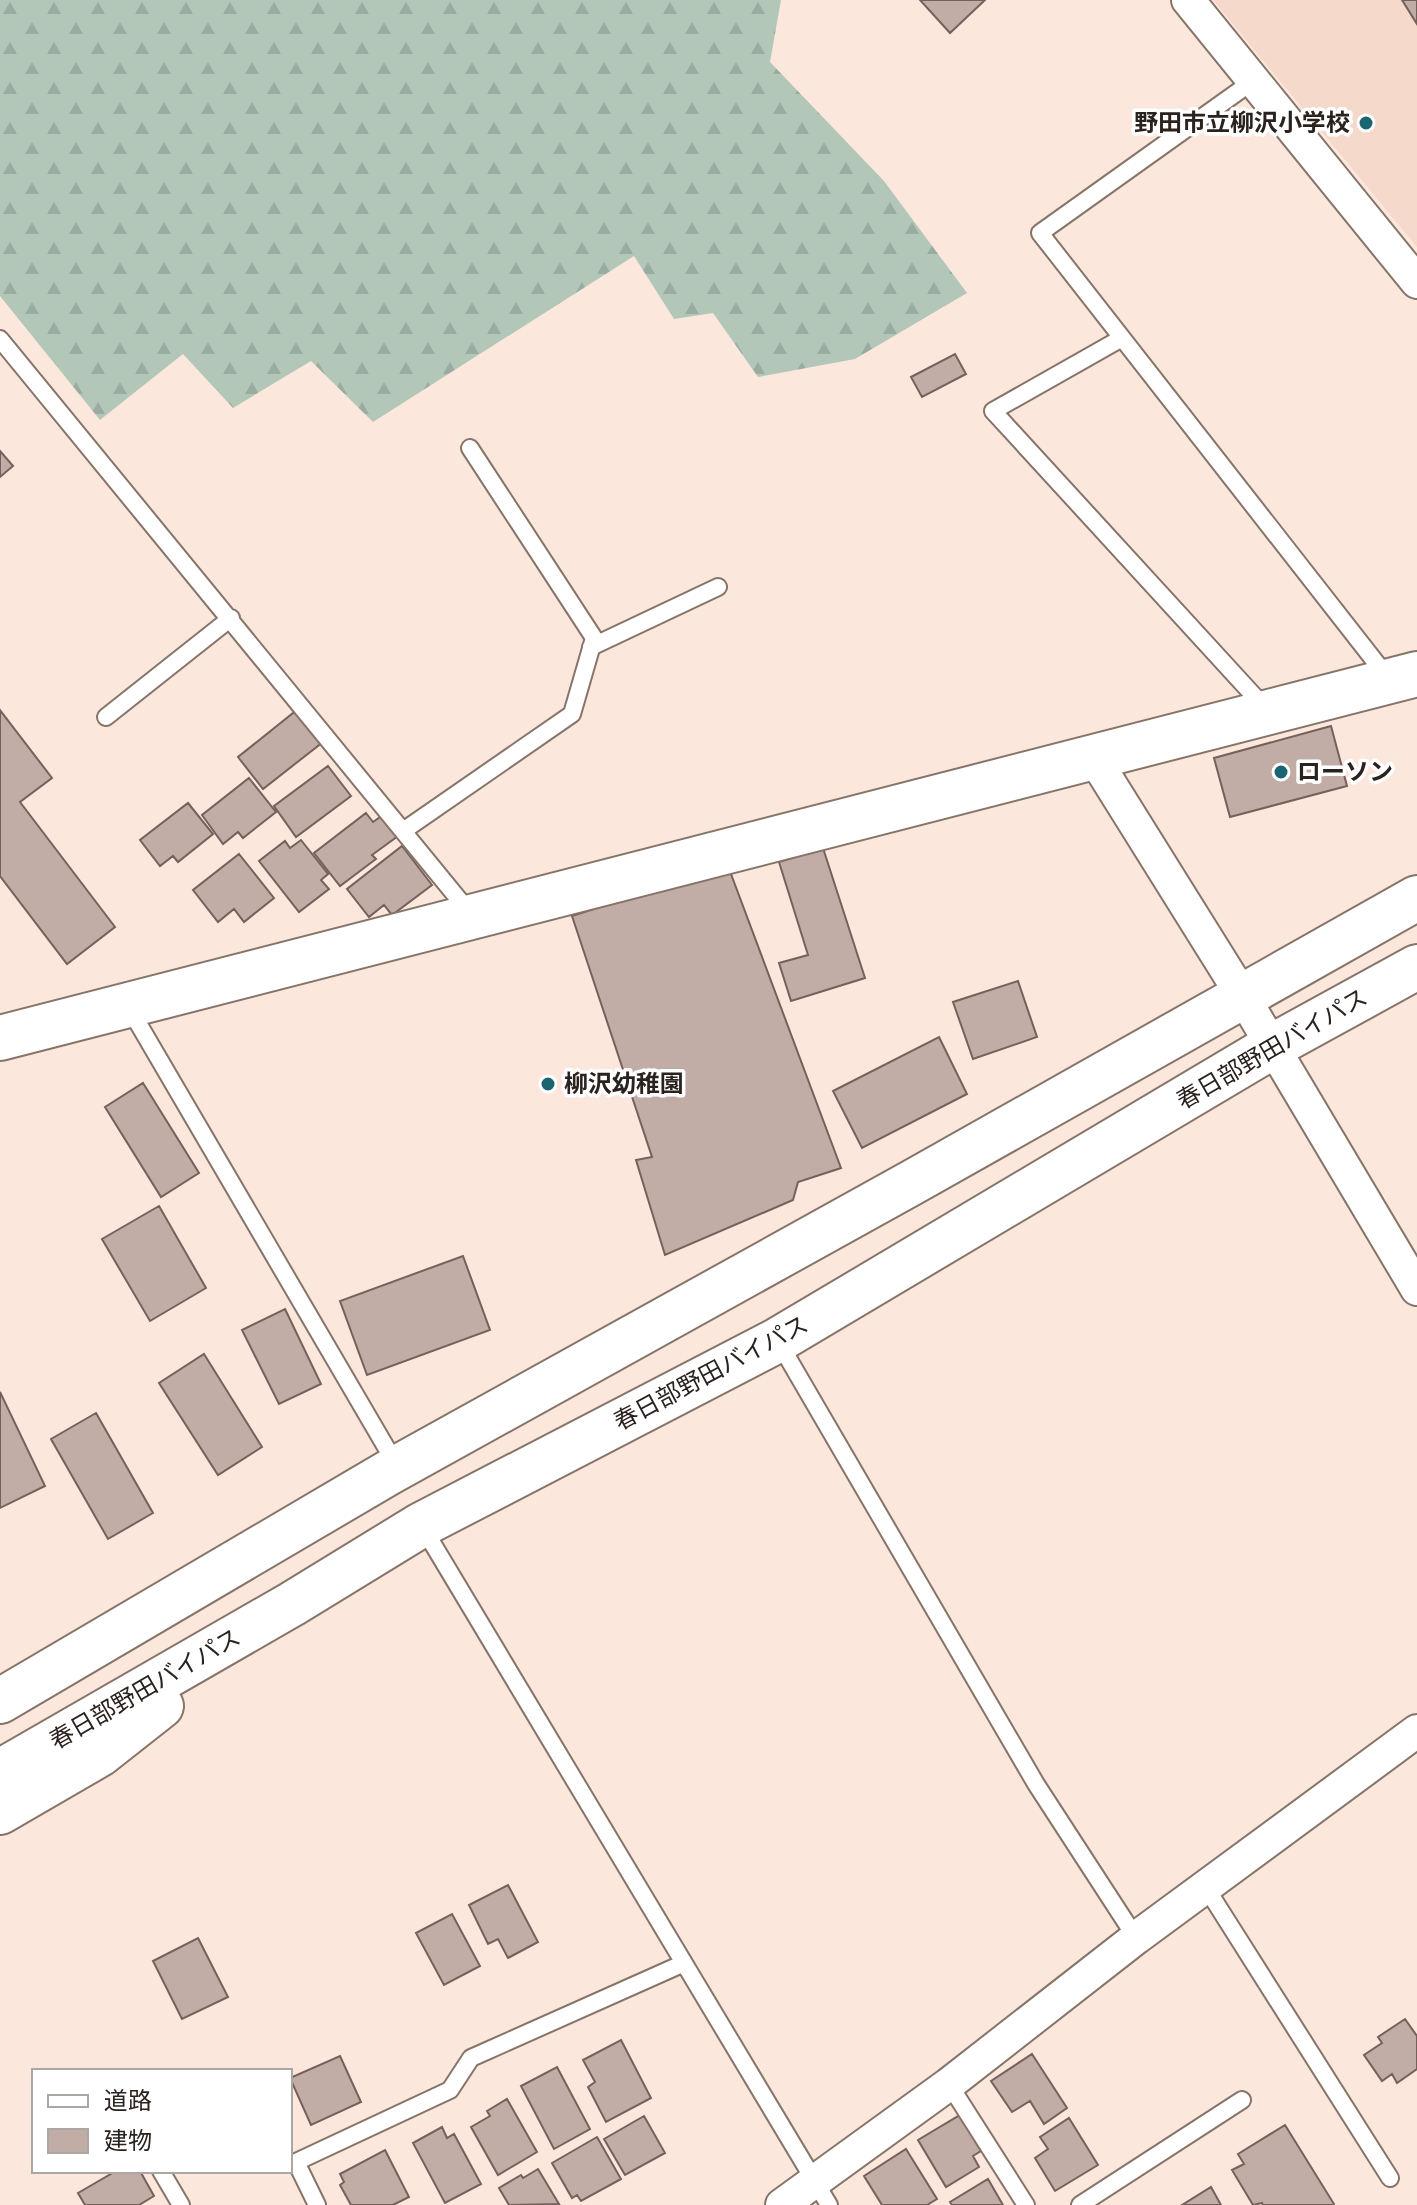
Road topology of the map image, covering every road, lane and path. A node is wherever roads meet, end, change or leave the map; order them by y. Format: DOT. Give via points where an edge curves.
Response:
graph roads {
  1 [pos="1188,0"];
  2 [pos="1253,81"];
  3 [pos="1417,282"];
  4 [pos="1122,338"];
  5 [pos="0,339"];
  6 [pos="470,448"];
  7 [pos="718,587"];
  8 [pos="231,618"];
  9 [pos="591,647"];
  10 [pos="1404,677"];
  11 [pos="1270,712"];
  12 [pos="106,717"];
  13 [pos="1094,758"];
  14 [pos="403,831"];
  15 [pos="1417,898"];
  16 [pos="472,915"];
  17 [pos="1417,967"];
  18 [pos="1242,995"];
  19 [pos="127,1005"];
  20 [pos="0,1038"];
  21 [pos="1273,1046"];
  22 [pos="1417,1289"];
  23 [pos="778,1340"];
  24 [pos="393,1470"];
  25 [pos="421,1525"];
  26 [pos="292,1604"];
  27 [pos="8,1685"];
  28 [pos="1417,1731"];
  29 [pos="0,1772"];
  30 [pos="0,1812"];
  31 [pos="1205,1886"];
  32 [pos="1136,1938"];
  33 [pos="682,1964"];
  34 [pos="949,2084"];
  35 [pos="1242,2100"];
  36 [pos="293,2163"];
  37 [pos="162,2173"];
  38 [pos="1390,2178"];
  39 [pos="822,2193"];
  40 [pos="181,2205"];
  41 [pos="317,2205"];
  42 [pos="782,2205"];
  43 [pos="1026,2205"];
  44 [pos="1080,2205"];
  1 -- 2 [label="street"];
  2 -- 3 [label="street"];
  2 -- 4 [label="lane" via="1040,233"];
  4 -- 10 [label="lane"];
  4 -- 11 [label="lane" via="993,411"];
  5 -- 8 [label="lane"];
  6 -- 9 [label="lane" via="594,638"];
  7 -- 9 [label="lane"];
  8 -- 12 [label="lane"];
  8 -- 14 [label="lane"];
  9 -- 14 [label="lane" via="572,714"];
  10 -- 11 [label="main road"];
  11 -- 13 [label="main road"];
  13 -- 16 [label="main road"];
  13 -- 18 [label="street"];
  14 -- 16 [label="lane"];
  15 -- 18 [label="main road"];
  16 -- 19 [label="main road"];
  17 -- 21 [label="main road, 春日部野田バイパス"];
  18 -- 21 [label="street"];
  18 -- 24 [label="main road"];
  19 -- 20 [label="main road"];
  19 -- 24 [label="lane"];
  21 -- 22 [label="street"];
  21 -- 23 [label="main road, 春日部野田バイパス"];
  23 -- 25 [label="main road, 春日部野田バイパス"];
  23 -- 32 [label="lane" via="1036,1784"];
  24 -- 27 [label="main road"];
  25 -- 26 [label="main road, 春日部野田バイパス"];
  25 -- 33 [label="lane"];
  26 -- 29 [label="main road, 春日部野田バイパス"];
  26 -- 30 [label="main road" via="100,1754"];
  28 -- 31 [label="street"];
  31 -- 32 [label="street"];
  31 -- 38 [label="lane"];
  32 -- 34 [label="street"];
  33 -- 36 [label="lane" via="471,2058 450,2090"];
  33 -- 39 [label="lane"];
  34 -- 39 [label="street"];
  34 -- 43 [label="lane"];
  35 -- 44 [label="lane"];
  36 -- 41 [label="lane"];
  37 -- 40 [label="lane"];
  39 -- 42 [label="street"];
}
